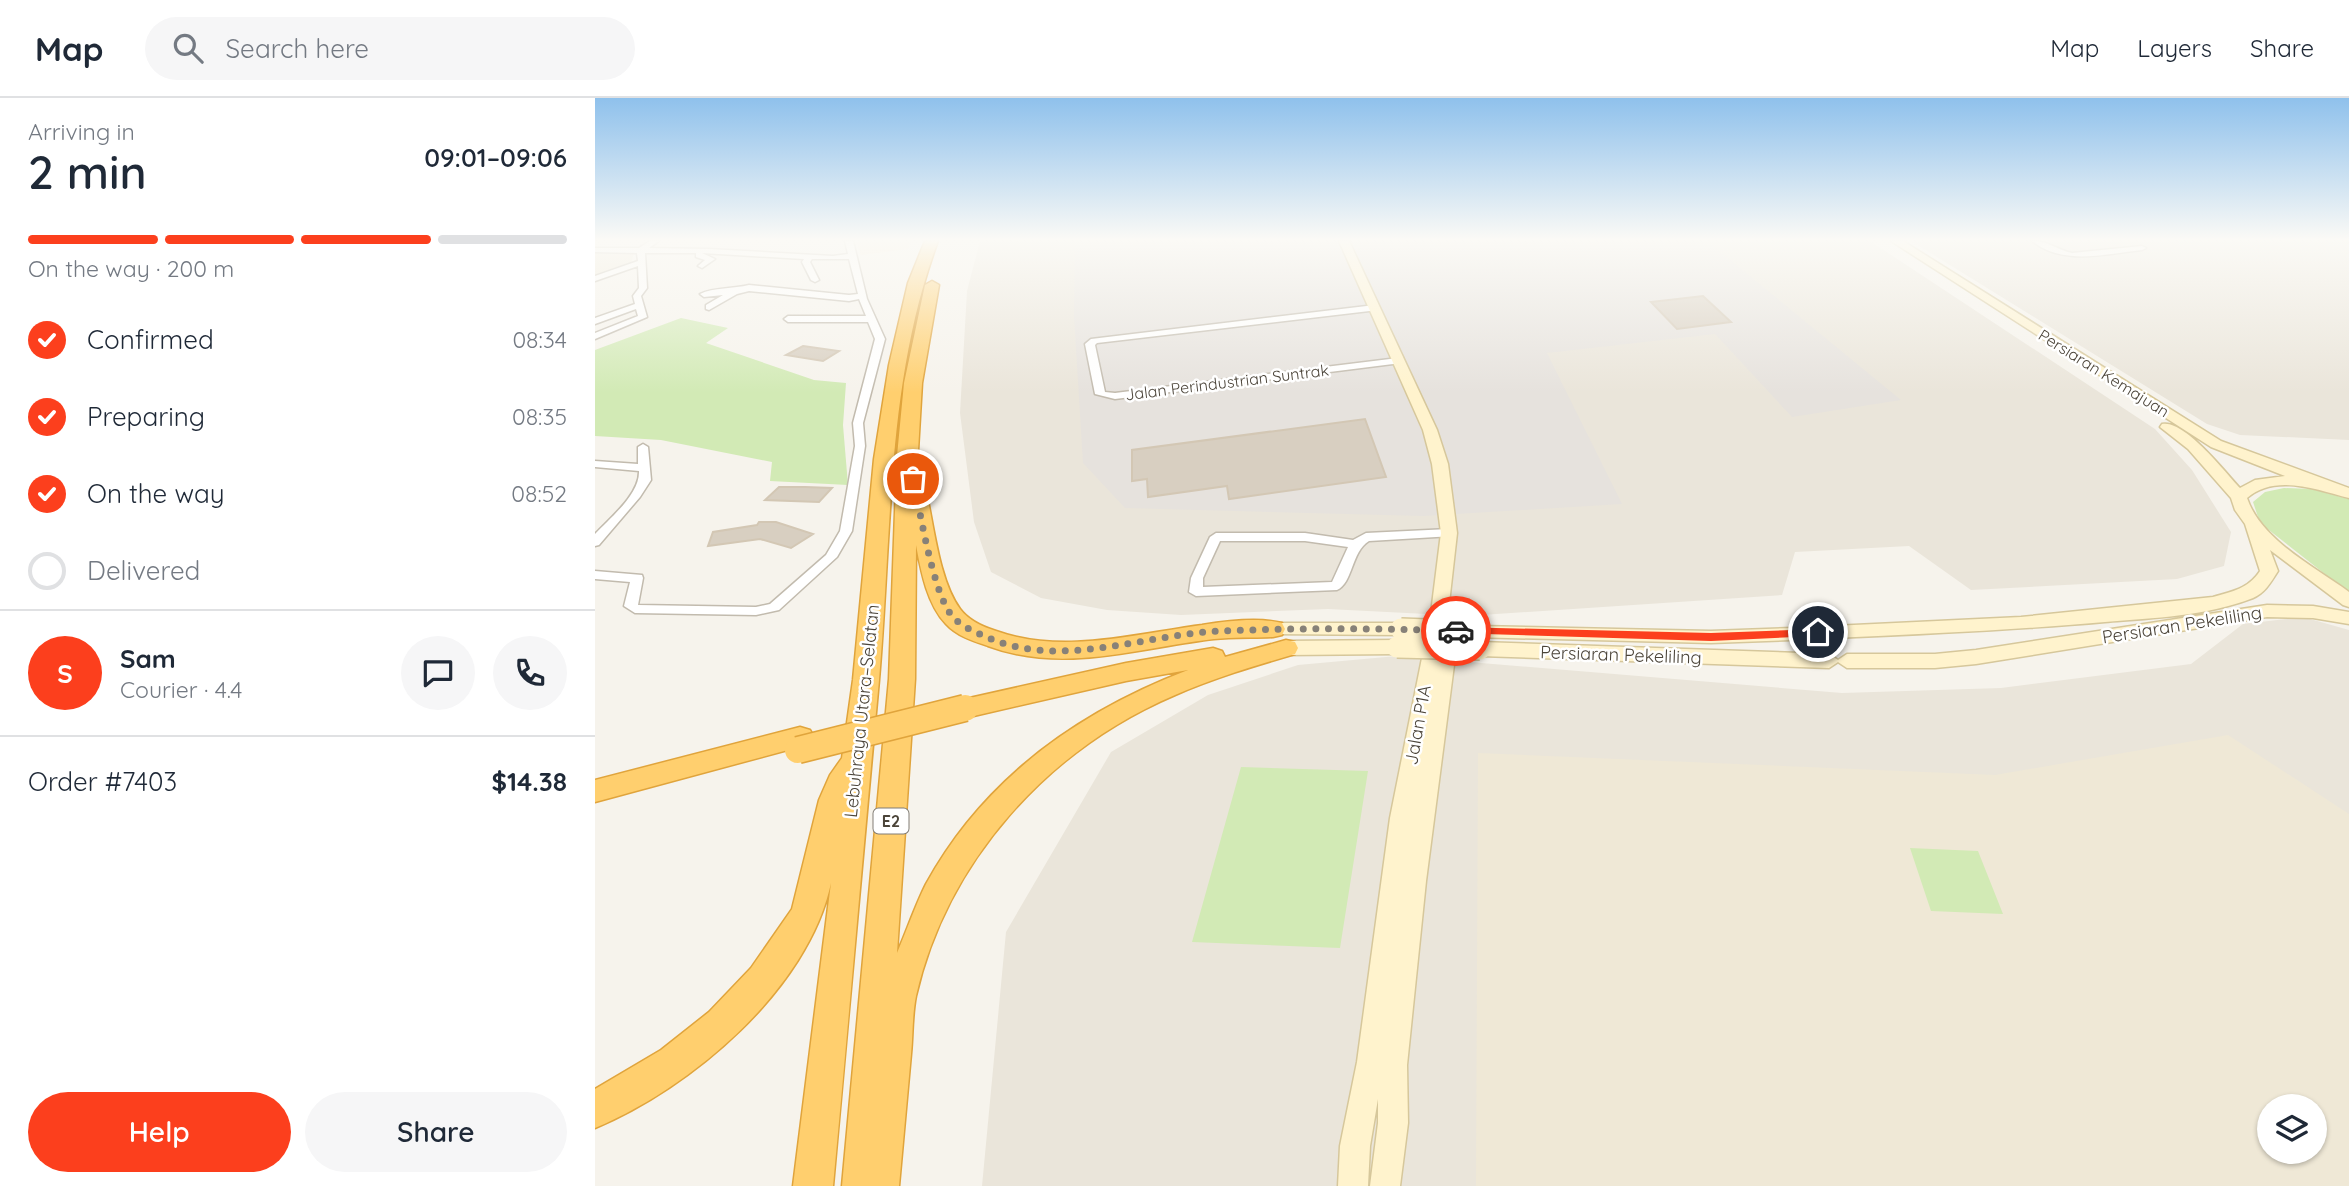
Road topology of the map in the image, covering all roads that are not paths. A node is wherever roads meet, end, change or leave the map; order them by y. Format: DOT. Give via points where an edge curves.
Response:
graph roads {
  1 [pos="640,292"];
  2 [pos="734,292"];
  3 [pos="791,292"];
  4 [pos="859,292"];
  5 [pos="913,292"];
  6 [pos="931,292"];
  7 [pos="1368,292"];
  8 [pos="1961,292"];
  9 [pos="1977,292"];
  10 [pos="704,294"];
  11 [pos="861,298"];
  12 [pos="639,305"];
  13 [pos="709,307"];
  14 [pos="1375,308"];
  15 [pos="788,319"];
  16 [pos="870,319"];
  17 [pos="857,320"];
  18 [pos="595,321"];
  19 [pos="839,329"];
  20 [pos="596,339"];
  21 [pos="1398,361"];
  22 [pos="2185,424"];
  23 [pos="643,447"];
  24 [pos="907,456"];
  25 [pos="595,464"];
  26 [pos="2209,466"];
  27 [pos="646,468"];
  28 [pos="2349,484"];
  29 [pos="2323,485"];
  30 [pos="2349,493"];
  31 [pos="2239,496"];
  32 [pos="595,522"];
  33 [pos="612,523"];
  34 [pos="2256,532"];
  35 [pos="1449,533"];
  36 [pos="595,542"];
  37 [pos="1355,544"];
  38 [pos="595,575"];
  39 [pos="2349,601"];
  40 [pos="2292,610"];
  41 [pos="1440,613"];
  42 [pos="2349,618"];
  43 [pos="2349,626"];
  44 [pos="1280,639"];
  45 [pos="1479,640"];
  46 [pos="799,743"];
  47 [pos="856,757"];
  48 [pos="595,791"];
  49 [pos="595,809"];
  50 [pos="595,1109"];
  51 [pos="813,1186"];
  52 [pos="862,1186"];
  53 [pos="879,1186"];
  54 [pos="1353,1186"];
  55 [pos="1385,1186"];
  1 -- 12 [label="street"];
  2 -- 10 [label="street"];
  2 -- 13 [label="street"];
  3 -- 11 [label="street"];
  4 -- 11 [label="street"];
  5 -- 47 [label="highway, Lebuhraya Utara–Selatan / E2" via="884,458"];
  6 -- 24 [label="highway, Lebuhraya Utara–Selatan / E2" via="918,353"];
  7 -- 14 [label="main road, Jalan P1A"];
  8 -- 26 [label="main road, Persiaran Kemajuan" via="2162,423 2193,446"];
  9 -- 22 [label="main road, Persiaran Kemajuan"];
  11 -- 16 [label="street"];
  12 -- 18 [label="street"];
  12 -- 20 [label="street" via="643,317"];
  14 -- 21 [label="main road, Jalan P1A"];
  14 -- 21 [label="street, Jalan Perindustrian Suntrak" via="1094,341 1090,344 1100,394 1115,396"];
  15 -- 17 [label="street"];
  16 -- 17 [label="street"];
  16 -- 38 [label="street" via="880,339 858,423 860,446 846,531 831,558 774,607 757,611 635,609 631,606 638,578"];
  17 -- 19 [label="street"];
  21 -- 35 [label="main road, Jalan P1A" via="1430,430 1440,464"];
  22 -- 28 [label="main road"];
  22 -- 29 [label="main road, Persiaran Kemajuan" via="2231,450"];
  23 -- 27 [label="street"];
  24 -- 44 [label="highway" via="940,594 952,616 969,629 1008,645 1049,651 1216,631"];
  24 -- 52 [label="highway, Lebuhraya Utara–Selatan / E2" via="902,679"];
  25 -- 27 [label="street"];
  26 -- 31 [label="main road, Persiaran Kemajuan"];
  26 -- 34 [label="main road" via="2240,523"];
  27 -- 33 [label="street" via="642,485"];
  29 -- 30 [label="main road"];
  29 -- 31 [label="main road" via="2264,483"];
  31 -- 34 [label="main road, Persiaran Kemajuan"];
  32 -- 33 [label="street"];
  33 -- 36 [label="street"];
  34 -- 39 [label="main road"];
  34 -- 45 [label="main road, Persiaran Pekeliling" via="2269,571 2265,578 2249,593 2214,603 2021,623 1711,637"];
  35 -- 37 [label="street" via="1366,537"];
  35 -- 41 [label="main road, Jalan P1A"];
  37 -- 37 [label="street" via="1337,586 1196,592 1197,578 1216,537 1305,537"];
  40 -- 42 [label="main road, Persiaran Pekeliling"];
  40 -- 43 [label="main road"];
  40 -- 45 [label="main road, Persiaran Pekeliling" via="1925,661 1838,661"];
  41 -- 54 [label="main road, Jalan P1A" via="1402,818"];
  41 -- 55 [label="main road" via="1444,664 1412,895"];
  44 -- 45 [label="main road, Persiaran Pekeliling, bridge"];
  44 -- 46 [label="highway, bridge" via="1231,654 963,703"];
  44 -- 53 [label="highway" via="1180,681 1091,726 1043,761 961,850 937,891 898,997"];
  46 -- 48 [label="highway"];
  46 -- 49 [label="highway"];
  47 -- 50 [label="highway" via="840,780 807,912 765,979 700,1044 643,1084"];
  47 -- 51 [label="highway, Lebuhraya Utara–Selatan / E2"];
}
